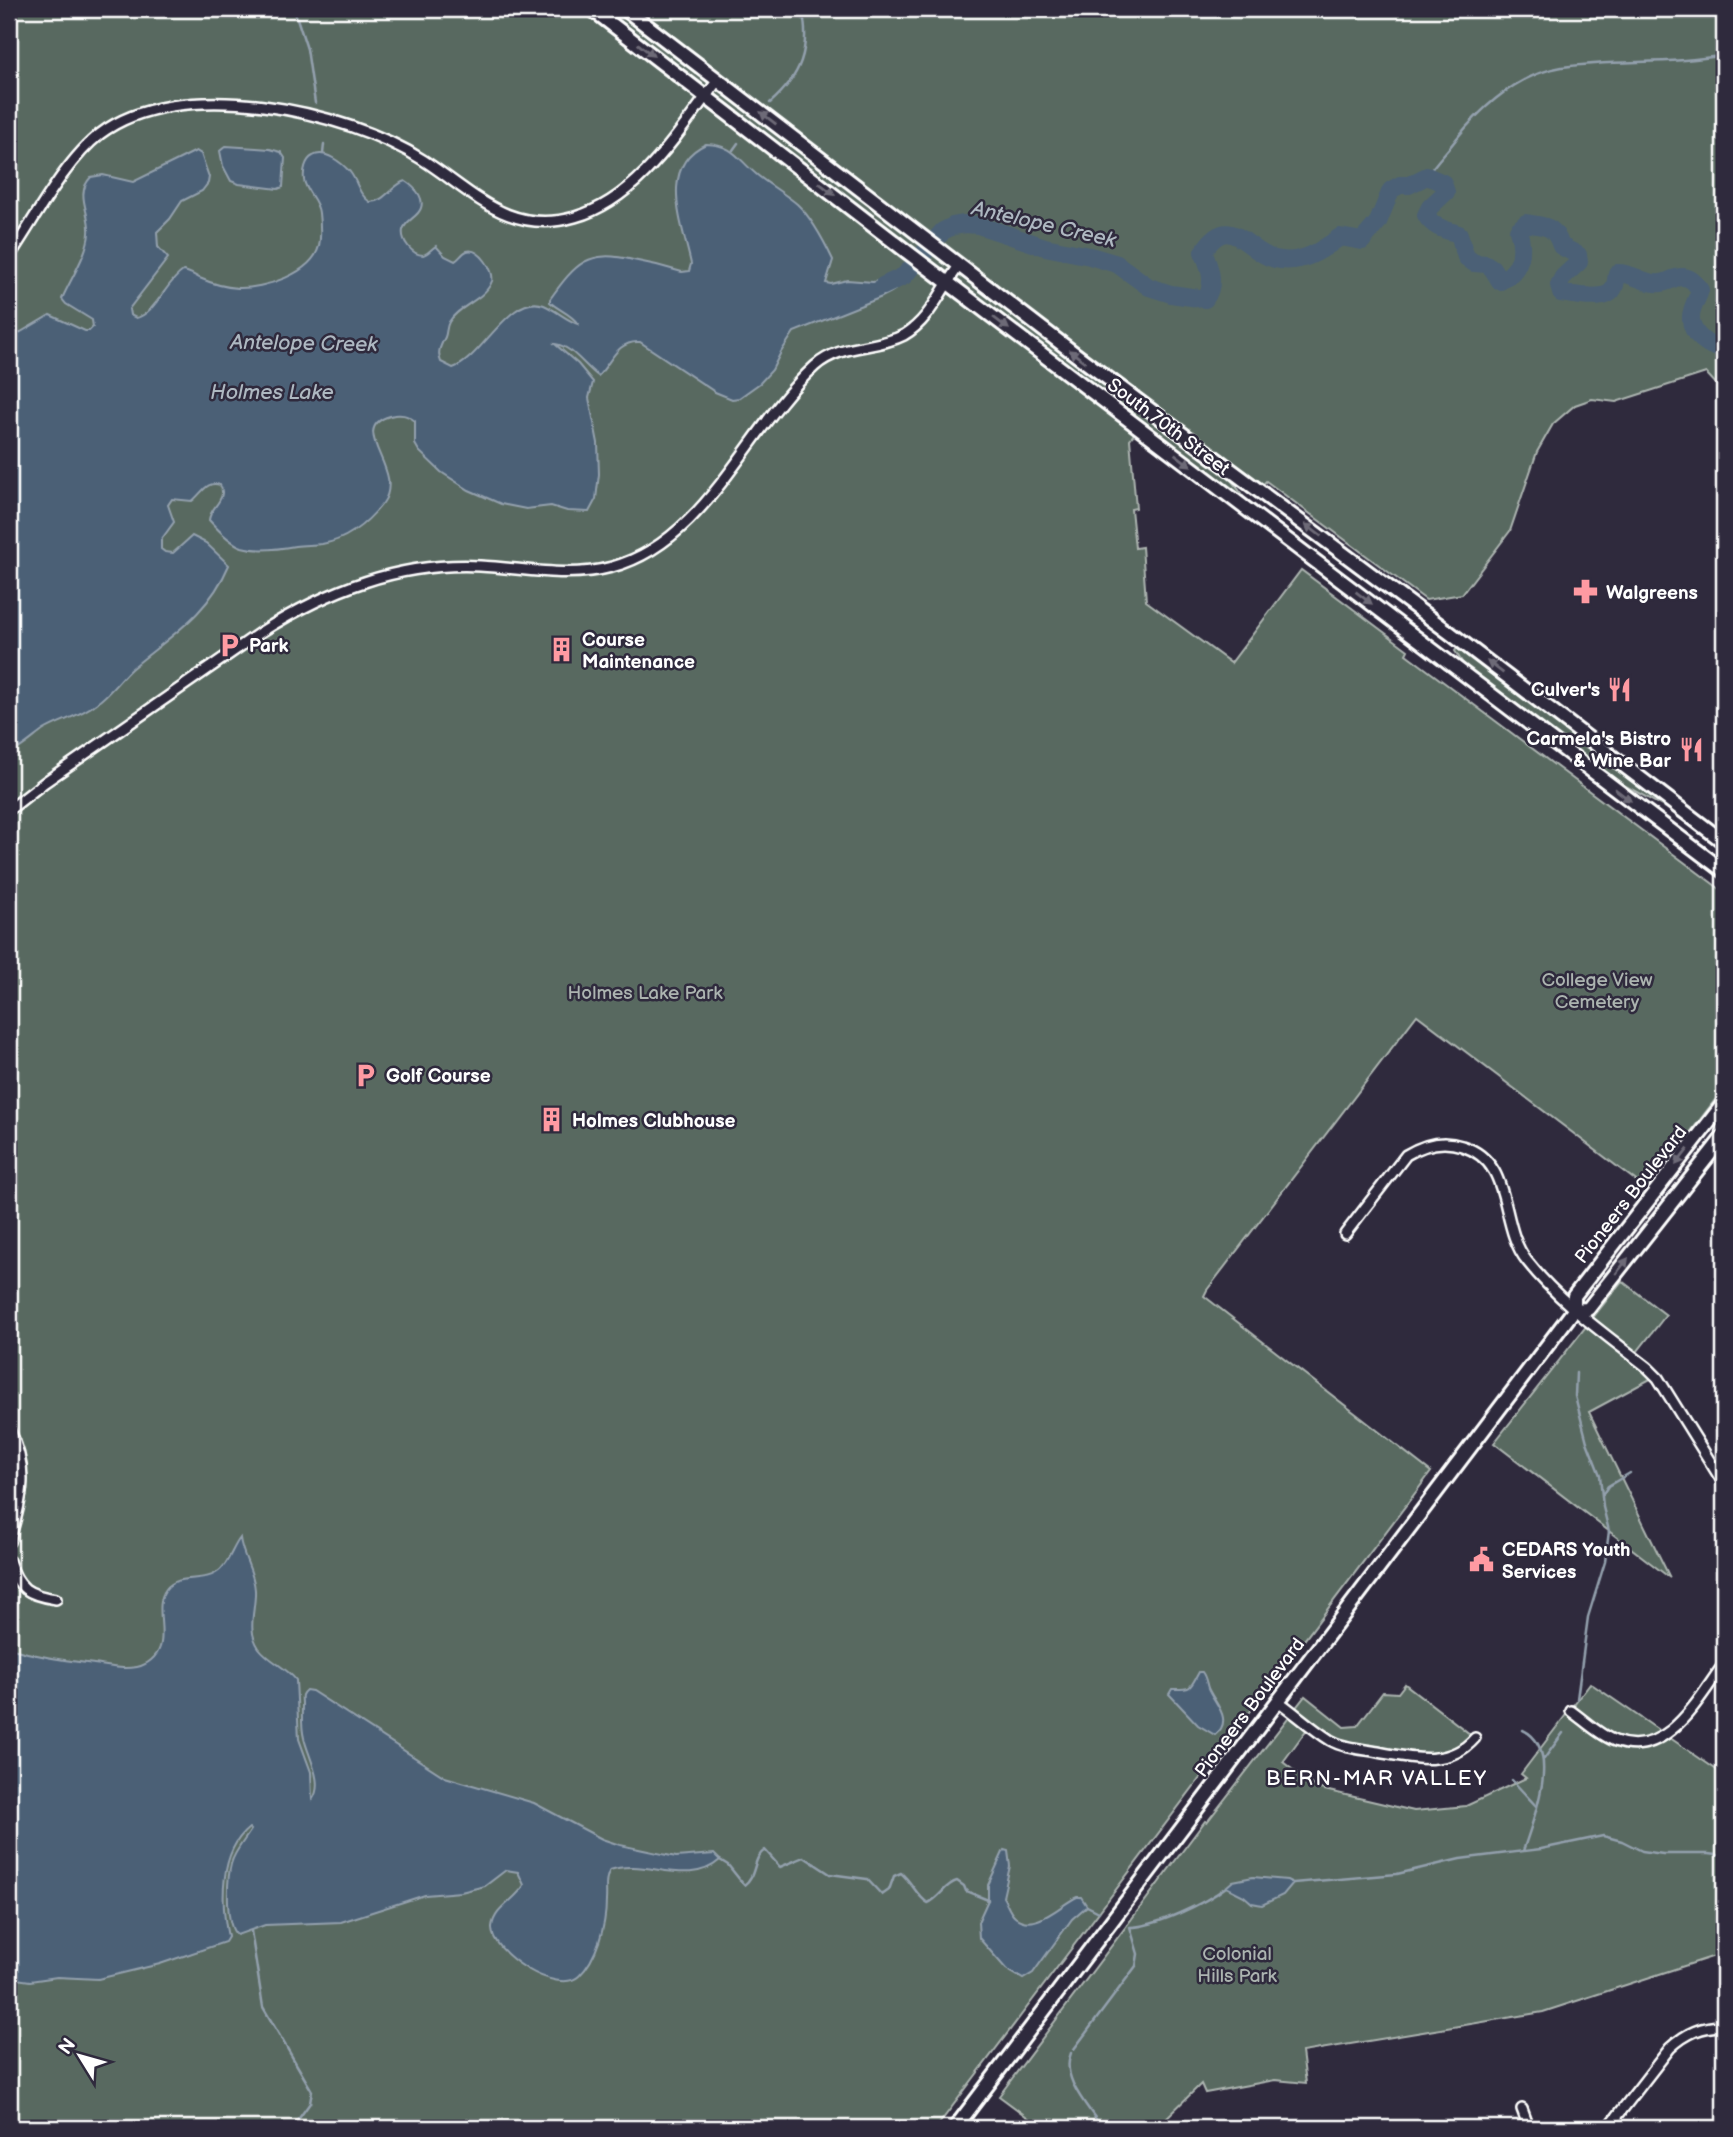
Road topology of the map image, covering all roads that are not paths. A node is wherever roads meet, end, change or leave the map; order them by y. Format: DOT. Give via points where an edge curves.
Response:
graph roads {
  1 [pos="592,9"];
  2 [pos="625,9"];
  3 [pos="718,80"];
  4 [pos="706,96"];
  5 [pos="9,257"];
  6 [pos="959,266"];
  7 [pos="947,282"];
  8 [pos="964,295"];
  9 [pos="939,299"];
  10 [pos="9,810"];
  11 [pos="1724,842"];
  12 [pos="1724,872"];
  13 [pos="1724,1103"];
  14 [pos="1724,1136"];
  15 [pos="1345,1234"];
  16 [pos="1574,1310"];
  17 [pos="9,1429"];
  18 [pos="1724,1484"];
  19 [pos="9,1542"];
  20 [pos="9,1562"];
  21 [pos="56,1599"];
  22 [pos="1723,1669"];
  23 [pos="1278,1701"];
  24 [pos="1571,1711"];
  25 [pos="1475,1738"];
  26 [pos="1724,2026"];
  27 [pos="1522,2109"];
  28 [pos="955,2128"];
  29 [pos="1529,2128"];
  30 [pos="1608,2128"];
  1 -- 4 [label="main road, South 70th Street, one-way"];
  2 -- 3 [label="main road, South 70th Street"];
  3 -- 4 [label="street"];
  6 -- 3 [label="main road, South 70th Street, one-way"];
  4 -- 5 [label="street" via="631,186 598,209 553,221 505,214 476,199 413,153 321,116 223,103 156,110 109,127 88,144"];
  4 -- 7 [label="main road, South 70th Street, one-way"];
  6 -- 7 [label="street"];
  11 -- 6 [label="main road, South 70th Street, one-way"];
  7 -- 8 [label="main road, South 70th Street"];
  7 -- 9 [label="street"];
  8 -- 9 [label="street"];
  8 -- 12 [label="main road, South 70th Street, one-way"];
  9 -- 10 [label="street" via="904,335 838,352 817,364 685,524 641,557 610,568 572,573 477,566 419,569 335,591 261,632"];
  13 -- 16 [label="main road, Pioneers Boulevard, one-way" via="1574,1296"];
  16 -- 14 [label="main road, Pioneers Boulevard, one-way" via="1588,1309"];
  15 -- 16 [label="street" via="1406,1155 1429,1144 1453,1143 1484,1158 1499,1178 1521,1252"];
  16 -- 18 [label="street" via="1658,1378"];
  16 -- 23 [label="main road, Pioneers Boulevard"];
  17 -- 19 [label="street" via="23,1482"];
  20 -- 21 [label="street" via="25,1590"];
  22 -- 24 [label="street" via="1678,1725 1647,1744 1616,1742"];
  23 -- 25 [label="street" via="1331,1740 1419,1760 1455,1754"];
  23 -- 28 [label="main road, Pioneers Boulevard"];
  26 -- 30 [label="street" via="1700,2028 1679,2039"];
  27 -- 29 [label="street"];
}
